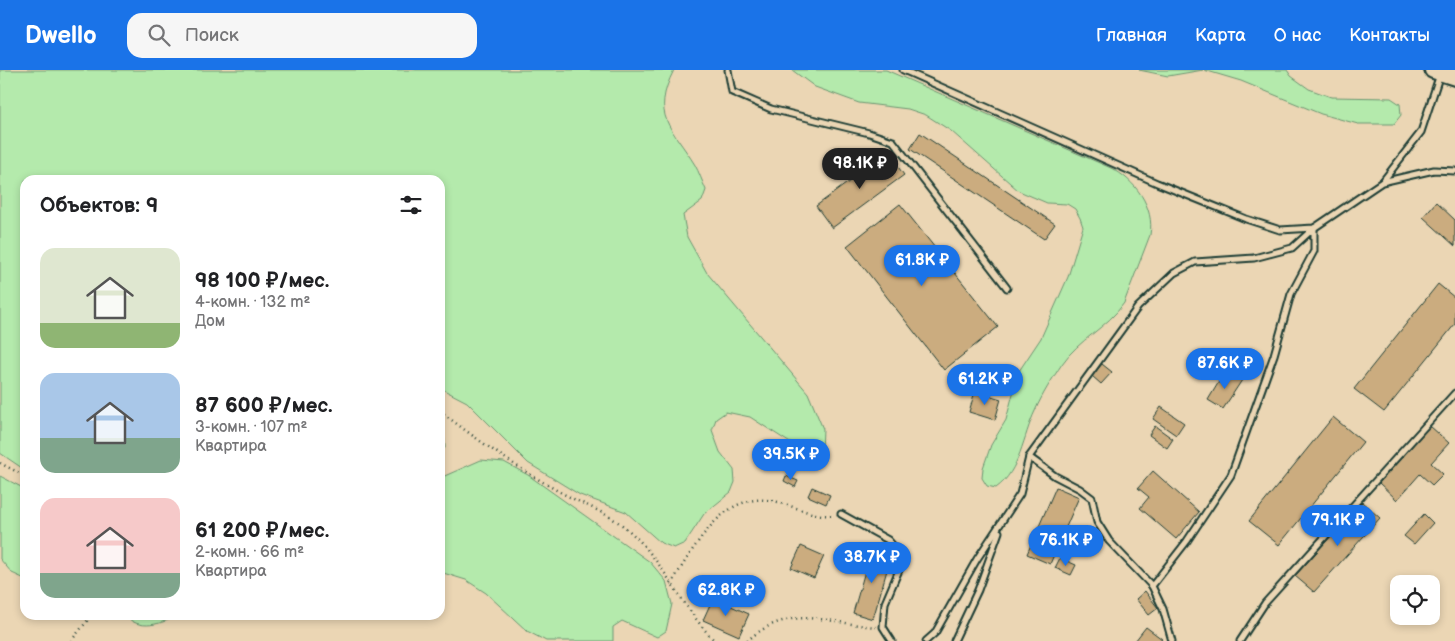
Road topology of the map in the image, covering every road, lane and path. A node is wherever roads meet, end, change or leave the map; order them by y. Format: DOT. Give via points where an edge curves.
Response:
graph roads {
  1 [pos="728,70"];
  2 [pos="903,70"];
  3 [pos="1443,73"];
  4 [pos="1455,171"];
  5 [pos="1382,182"];
  6 [pos="1314,228"];
  7 [pos="1007,288"];
  8 [pos="1455,393"];
  9 [pos="445,415"];
  10 [pos="1030,457"];
  11 [pos="0,462"];
  12 [pos="20,473"];
  13 [pos="841,514"];
  14 [pos="1001,525"];
  15 [pos="671,584"];
  16 [pos="1152,586"];
  17 [pos="88,620"];
  18 [pos="883,627"];
  19 [pos="71,641"];
  20 [pos="715,641"];
  21 [pos="747,641"];
  22 [pos="892,641"];
  23 [pos="926,641"];
  24 [pos="954,641"];
  25 [pos="1172,641"];
  26 [pos="1240,641"];
  1 -- 7 [label="lane" via="732,92 772,109 892,141"];
  2 -- 6 [label="lane" via="1098,158 1246,219 1280,230"];
  3 -- 5 [label="lane" via="1421,132"];
  4 -- 5 [label="lane" via="1434,170"];
  5 -- 6 [label="lane"];
  6 -- 10 [label="lane" via="1292,248 1254,258 1195,262 1174,273 1138,307"];
  6 -- 16 [label="lane" via="1314,251 1291,294 1274,355 1231,475"];
  8 -- 26 [label="lane" via="1266,603"];
  9 -- 15 [label="path" via="477,440 554,489 626,528"];
  10 -- 14 [label="lane" via="1020,494"];
  10 -- 16 [label="lane" via="1092,498 1097,522 1109,541"];
  11 -- 12 [label="path"];
  13 -- 15 [label="path" via="823,516 780,502 758,499 742,502 724,512 703,534"];
  13 -- 18 [label="lane" via="888,540 901,555 899,570 885,603"];
  14 -- 23 [label="lane" via="977,559 935,633"];
  14 -- 24 [label="lane" via="978,590"];
  15 -- 20 [label="path"];
  16 -- 25 [label="lane"];
  17 -- 19 [label="path"];
  18 -- 21 [label="path" via="797,618 779,620"];
  18 -- 22 [label="lane"];
}
